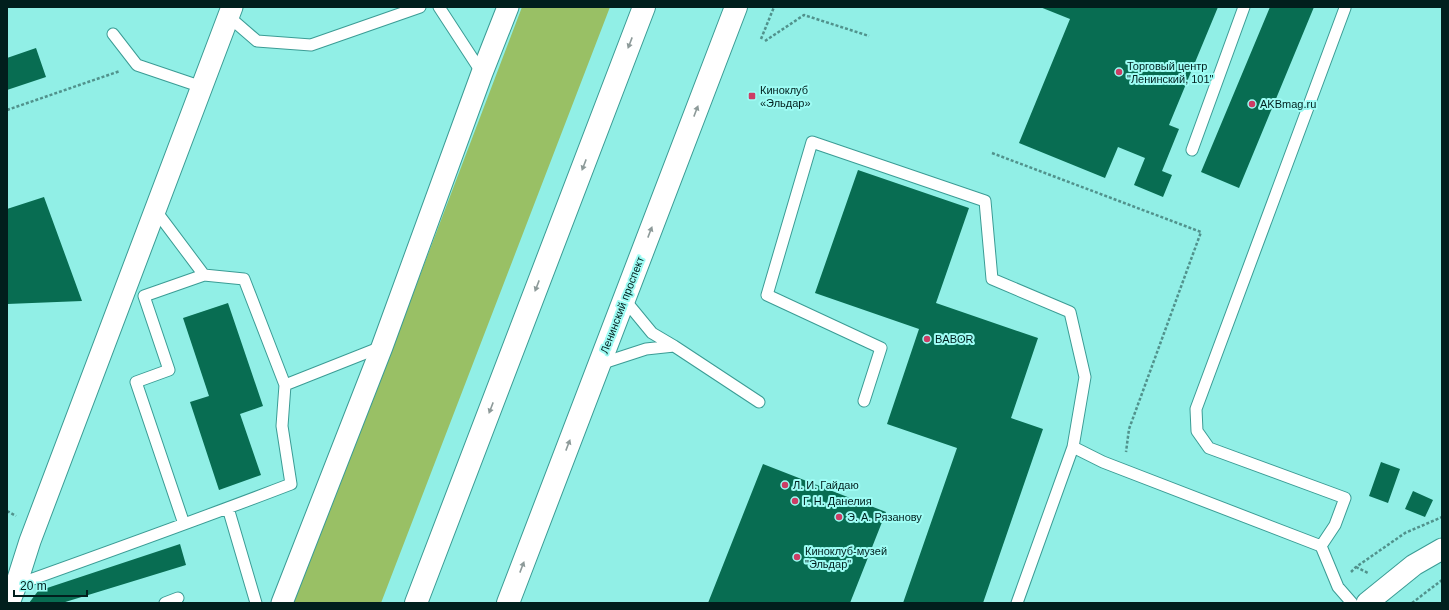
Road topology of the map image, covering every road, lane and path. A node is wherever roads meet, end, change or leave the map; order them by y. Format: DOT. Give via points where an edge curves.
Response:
graph roads {
  1 [pos="420,7"];
  2 [pos="439,7"];
  3 [pos="508,7"];
  4 [pos="644,7"];
  5 [pos="736,7"];
  6 [pos="774,7"];
  7 [pos="1244,7"];
  8 [pos="1345,8"];
  9 [pos="408,9"];
  10 [pos="230,12"];
  11 [pos="112,34"];
  12 [pos="869,36"];
  13 [pos="761,39"];
  14 [pos="765,41"];
  15 [pos="137,65"];
  16 [pos="482,73"];
  17 [pos="202,87"];
  18 [pos="7,110"];
  19 [pos="1192,150"];
  20 [pos="992,153"];
  21 [pos="156,211"];
  22 [pos="204,275"];
  23 [pos="624,298"];
  24 [pos="674,346"];
  25 [pos="382,347"];
  26 [pos="600,364"];
  27 [pos="285,385"];
  28 [pos="864,401"];
  29 [pos="758,402"];
  30 [pos="1073,447"];
  31 [pos="1123,470"];
  32 [pos="228,508"];
  33 [pos="1442,517"];
  34 [pos="184,524"];
  35 [pos="1321,546"];
  36 [pos="1442,549"];
  37 [pos="1442,580"];
  38 [pos="1338,587"];
  39 [pos="12,594"];
  40 [pos="178,598"];
  41 [pos="165,603"];
  42 [pos="256,603"];
  43 [pos="282,603"];
  44 [pos="416,603"];
  45 [pos="508,603"];
  46 [pos="1017,603"];
  47 [pos="1352,603"];
  48 [pos="1367,603"];
  49 [pos="1412,603"];
  1 -- 9 [label="lane"];
  2 -- 16 [label="lane"];
  3 -- 16 [label="street"];
  4 -- 44 [label="main road, one-way"];
  23 -- 5 [label="main road, Ленинский проспект, one-way"];
  6 -- 13 [label="path"];
  7 -- 19 [label="lane"];
  8 -- 35 [label="lane" via="1196,409 1197,431 1209,448 1345,498 1335,525"];
  9 -- 10 [label="lane" via="311,44 257,41"];
  10 -- 17 [label="street"];
  11 -- 15 [label="lane"];
  12 -- 14 [label="path" via="804,15"];
  15 -- 17 [label="lane"];
  15 -- 18 [label="path"];
  16 -- 25 [label="street"];
  17 -- 21 [label="street"];
  20 -- 31 [label="path" via="1201,232 1128,429"];
  21 -- 22 [label="lane"];
  21 -- 39 [label="street"];
  22 -- 27 [label="lane" via="244,279"];
  22 -- 34 [label="lane" via="144,296 169,370 136,382"];
  23 -- 24 [label="lane" via="652,333"];
  23 -- 26 [label="main road, Ленинский проспект"];
  24 -- 26 [label="lane" via="646,349"];
  24 -- 29 [label="lane"];
  25 -- 27 [label="lane"];
  25 -- 43 [label="street"];
  45 -- 26 [label="main road, Ленинский проспект, one-way"];
  27 -- 32 [label="lane" via="282,426 290,484"];
  28 -- 30 [label="lane" via="881,348 767,295 812,142 985,201 992,280 1070,312 1085,377"];
  30 -- 31 [label="lane"];
  30 -- 46 [label="lane"];
  31 -- 35 [label="lane"];
  32 -- 34 [label="lane"];
  32 -- 42 [label="lane"];
  33 -- 38 [label="path" via="1405,533 1356,566"];
  34 -- 39 [label="lane"];
  35 -- 38 [label="lane"];
  36 -- 48 [label="street" via="1414,565"];
  37 -- 49 [label="path"];
  38 -- 47 [label="lane"];
  40 -- 41 [label="lane"];
}
